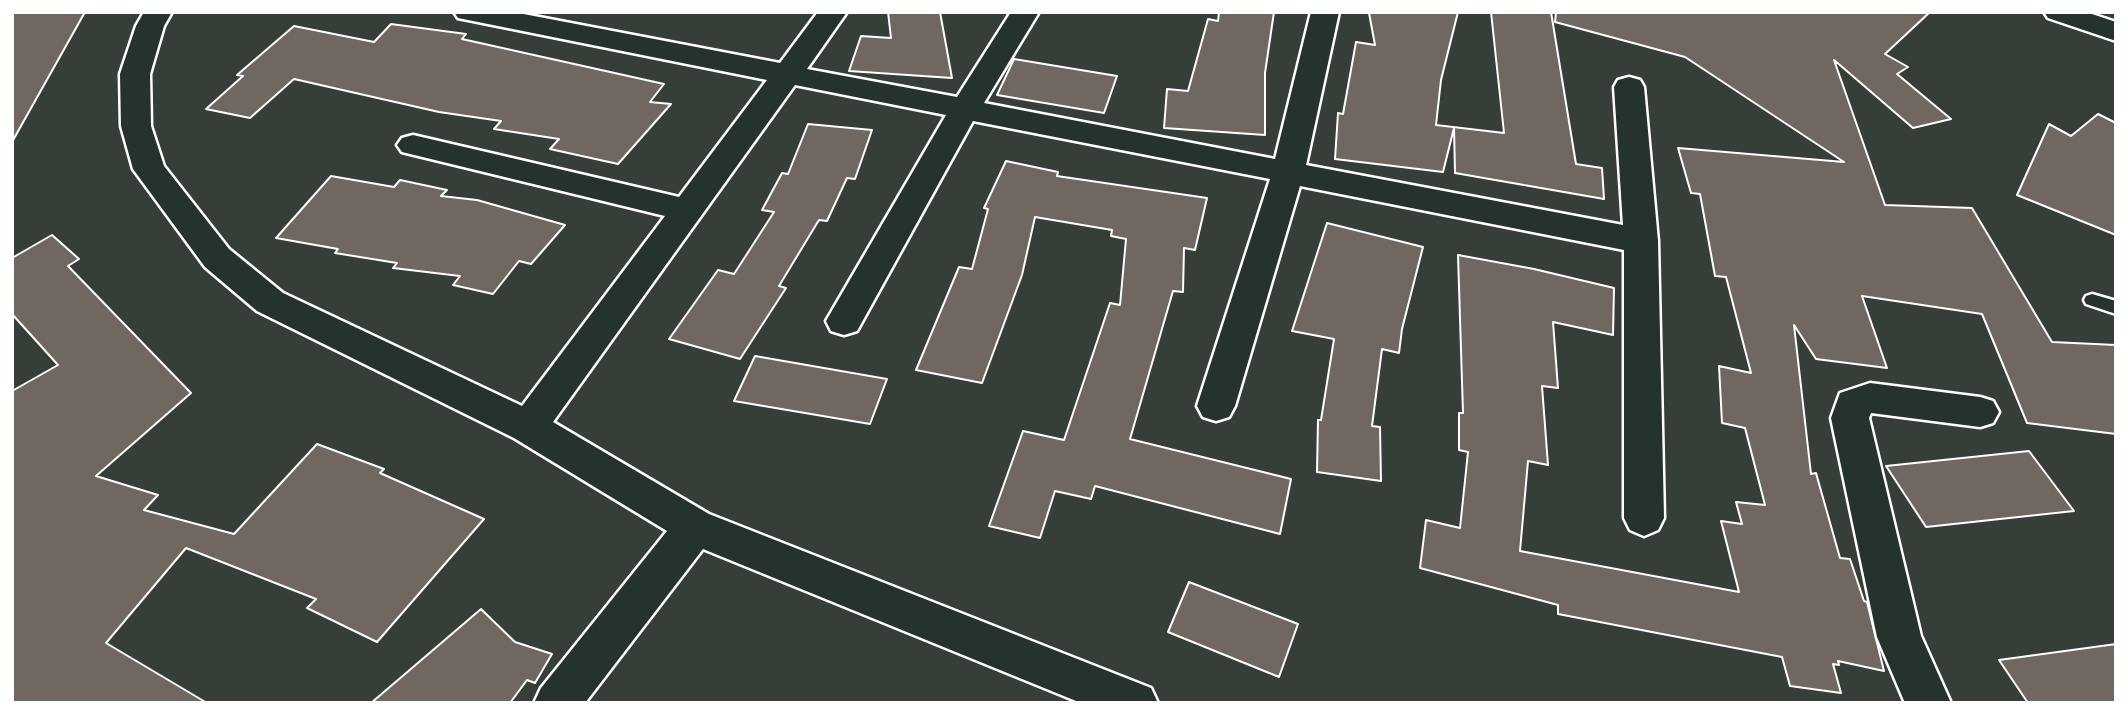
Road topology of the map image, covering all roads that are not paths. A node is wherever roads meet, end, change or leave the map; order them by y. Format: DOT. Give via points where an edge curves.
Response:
graph roads {
  1 [pos="158,12"];
  2 [pos="468,12"];
  3 [pos="833,12"];
  4 [pos="1025,12"];
  5 [pos="1325,12"];
  6 [pos="2057,12"];
  7 [pos="2116,32"];
  8 [pos="787,76"];
  9 [pos="1629,88"];
  10 [pos="964,110"];
  11 [pos="413,145"];
  12 [pos="1288,173"];
  13 [pos="687,210"];
  14 [pos="1641,241"];
  15 [pos="2092,300"];
  16 [pos="2116,308"];
  17 [pos="844,321"];
  18 [pos="1216,406"];
  19 [pos="1980,412"];
  20 [pos="528,427"];
  21 [pos="1644,518"];
  22 [pos="695,527"];
  23 [pos="557,703"];
  24 [pos="1135,703"];
  25 [pos="1928,703"];
  1 -- 20 [label="street" via="135,74 136,126 149,169 217,258 270,302"];
  2 -- 8 [label="street"];
  3 -- 8 [label="street"];
  4 -- 10 [label="street"];
  5 -- 12 [label="street"];
  6 -- 7 [label="street"];
  8 -- 10 [label="street"];
  8 -- 13 [label="street"];
  9 -- 14 [label="street"];
  10 -- 12 [label="street"];
  10 -- 17 [label="street"];
  11 -- 13 [label="street"];
  12 -- 14 [label="street"];
  12 -- 18 [label="street"];
  13 -- 20 [label="street"];
  14 -- 21 [label="street"];
  15 -- 16 [label="lane"];
  19 -- 25 [label="street" via="1870,398 1853,404 1850,418 1899,637"];
  20 -- 22 [label="street"];
  22 -- 23 [label="street"];
  22 -- 24 [label="street"];
}
